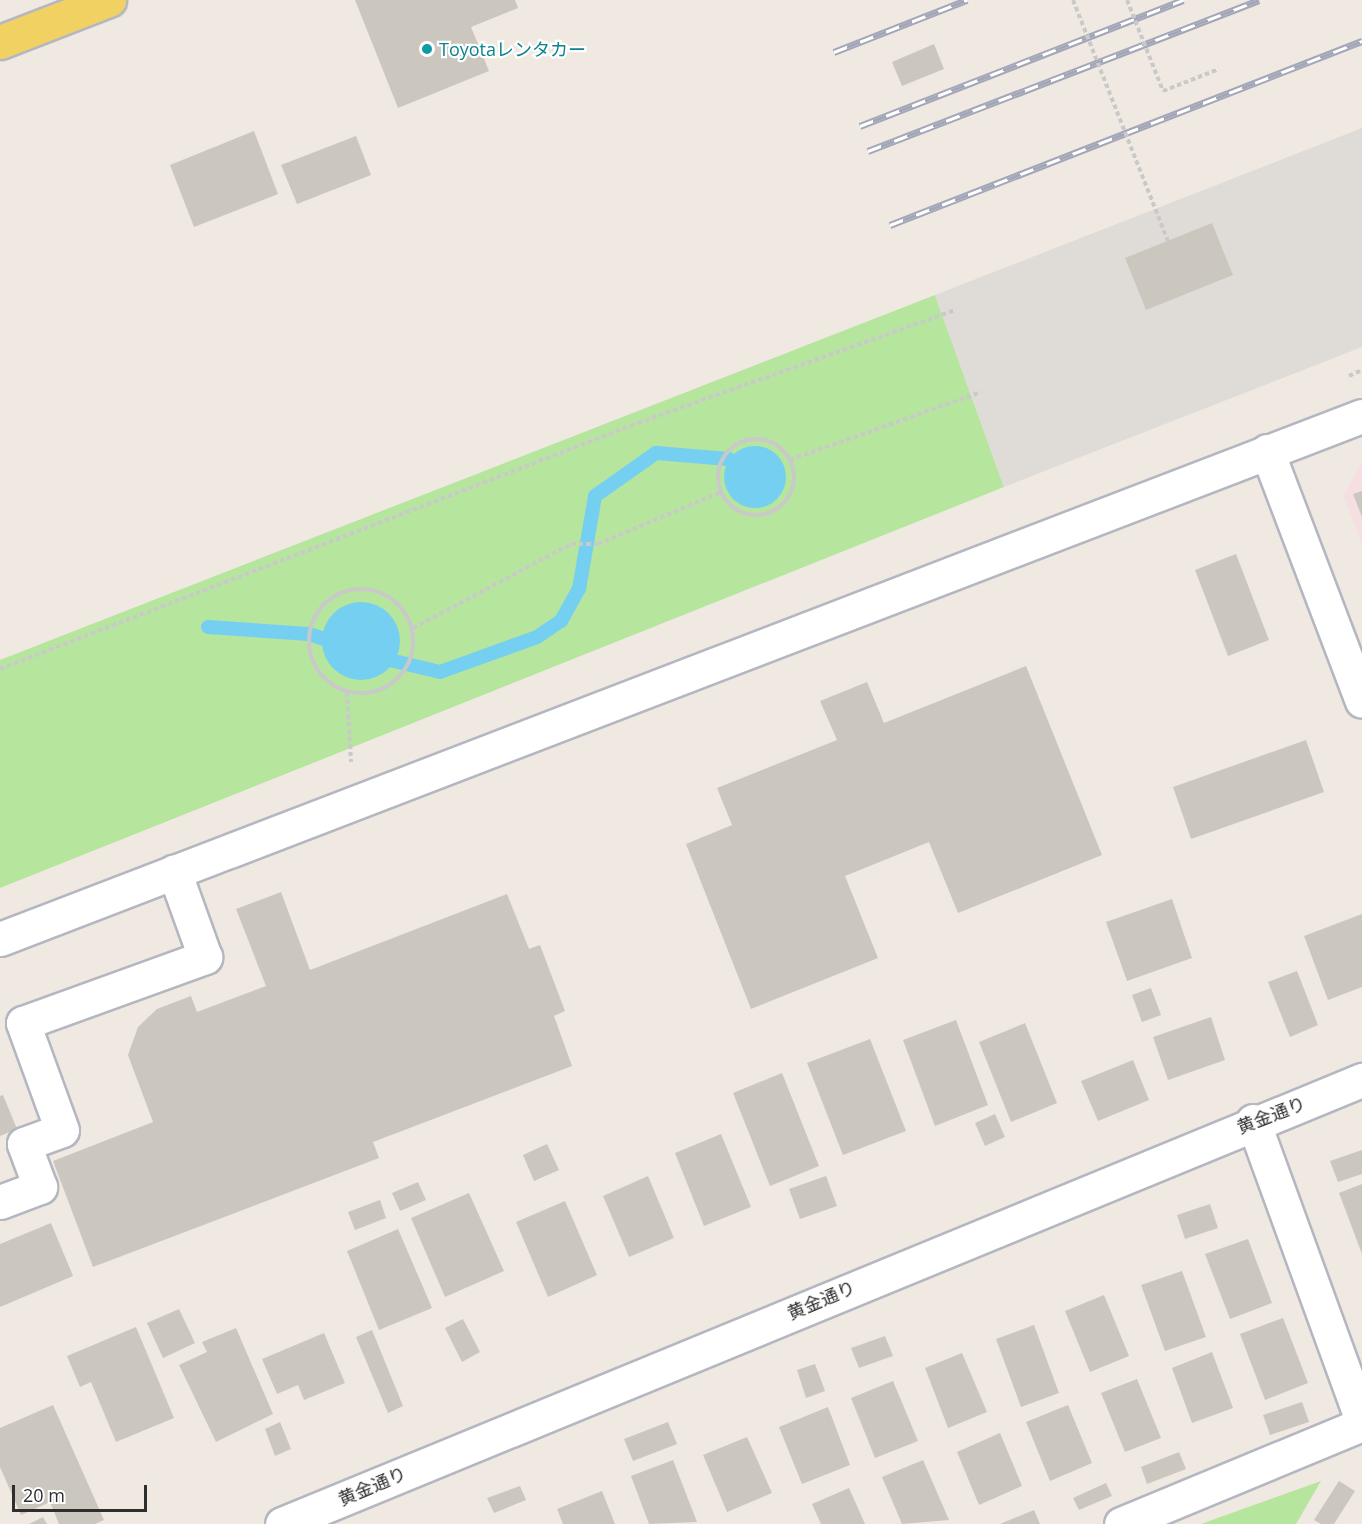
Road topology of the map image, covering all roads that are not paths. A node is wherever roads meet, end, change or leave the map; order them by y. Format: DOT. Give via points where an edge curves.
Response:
graph roads {
  1 [pos="109,0"];
  2 [pos="0,42"];
  3 [pos="1362,416"];
  4 [pos="1267,451"];
  5 [pos="1362,701"];
  6 [pos="174,871"];
  7 [pos="0,939"];
  8 [pos="1362,1080"];
  9 [pos="1253,1121"];
  10 [pos="0,1202"];
  11 [pos="1362,1422"];
  12 [pos="296,1522"];
  13 [pos="1121,1524"];
  1 -- 2 [label="main road"];
  3 -- 4 [label="street"];
  4 -- 5 [label="street"];
  4 -- 6 [label="street"];
  6 -- 7 [label="street"];
  6 -- 10 [label="street" via="205,957 23,1023 62,1130 24,1144 40,1187"];
  8 -- 9 [label="street, 黄金通り"];
  9 -- 11 [label="street"];
  9 -- 12 [label="street, 黄金通り"];
  11 -- 13 [label="street"];
}
